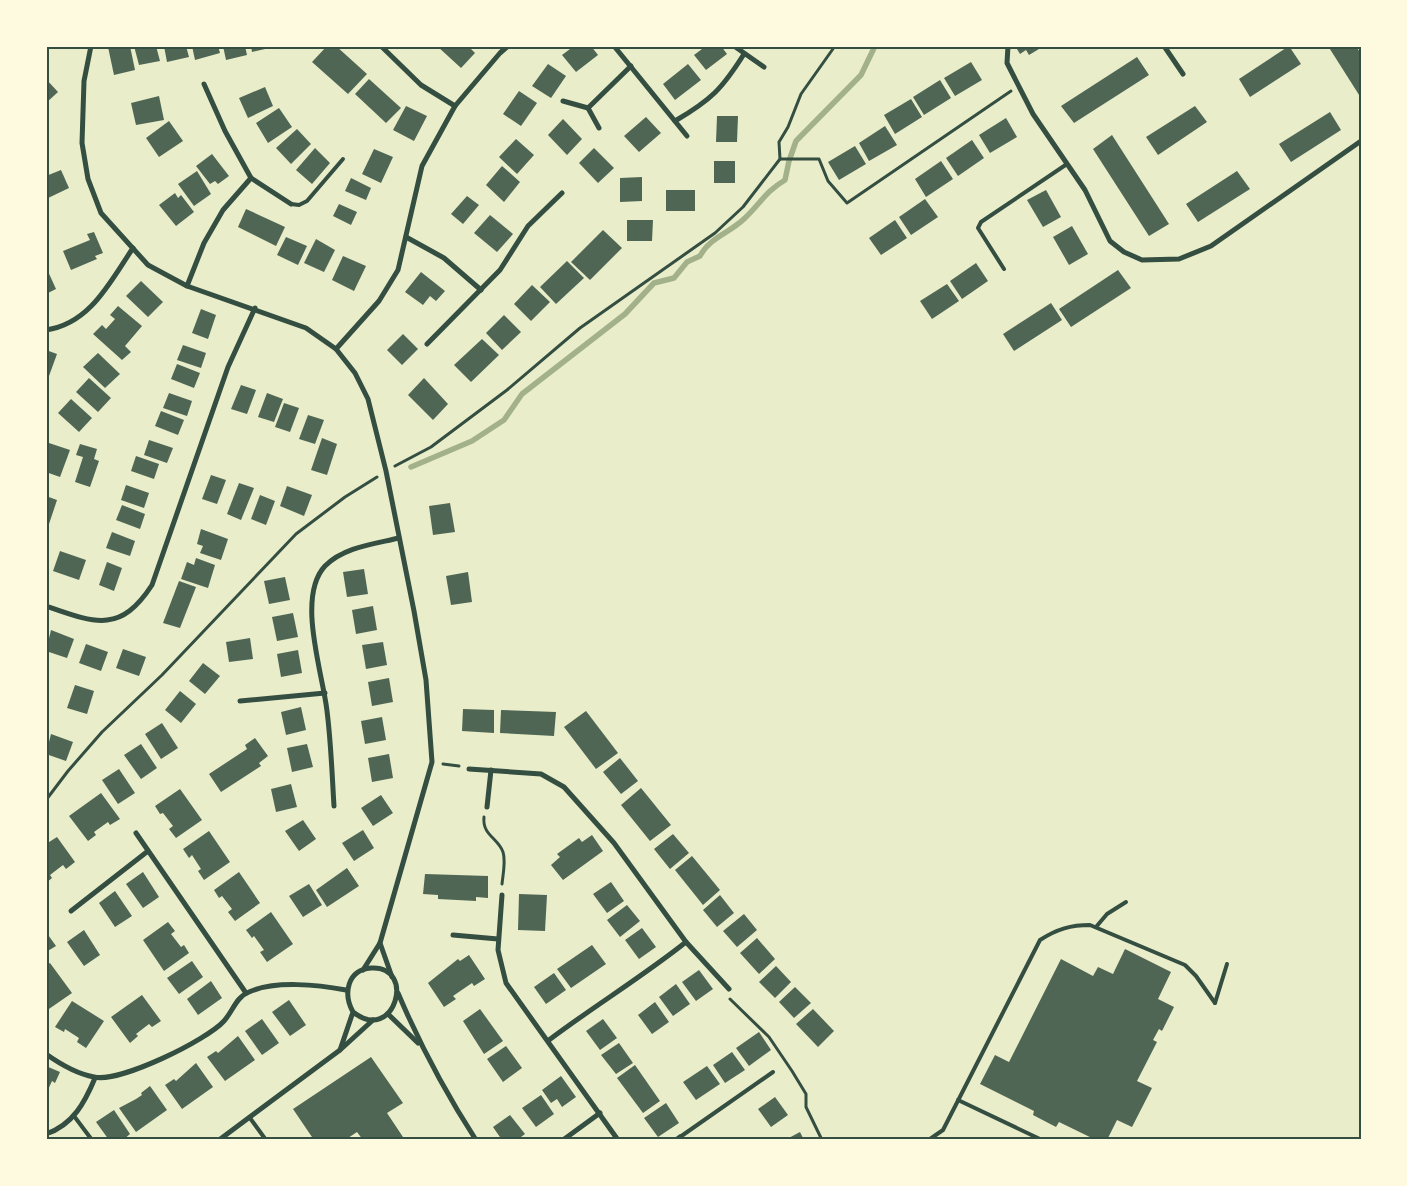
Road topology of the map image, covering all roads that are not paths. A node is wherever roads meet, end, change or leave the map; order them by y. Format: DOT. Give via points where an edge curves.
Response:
graph roads {
  1 [pos="91,46"];
  2 [pos="381,46"];
  3 [pos="508,46"];
  4 [pos="614,46"];
  5 [pos="734,46"];
  6 [pos="1008,46"];
  7 [pos="1164,46"];
  8 [pos="744,54"];
  9 [pos="631,66"];
  10 [pos="764,67"];
  11 [pos="1183,74"];
  12 [pos="204,84"];
  13 [pos="563,101"];
  14 [pos="455,106"];
  15 [pos="588,108"];
  16 [pos="675,121"];
  17 [pos="599,128"];
  18 [pos="687,136"];
  19 [pos="1361,141"];
  20 [pos="343,158"];
  21 [pos="1067,164"];
  22 [pos="251,178"];
  23 [pos="562,193"];
  24 [pos="291,204"];
  25 [pos="406,237"];
  26 [pos="133,248"];
  27 [pos="1004,269"];
  28 [pos="187,286"];
  29 [pos="481,290"];
  30 [pos="255,308"];
  31 [pos="46,330"];
  32 [pos="427,344"];
  33 [pos="336,349"];
  34 [pos="399,538"];
  35 [pos="46,606"];
  36 [pos="325,693"];
  37 [pos="240,701"];
  38 [pos="469,768"];
  39 [pos="491,770"];
  40 [pos="334,806"];
  41 [pos="487,807"];
  42 [pos="136,833"];
  43 [pos="148,852"];
  44 [pos="502,895"];
  45 [pos="1126,902"];
  46 [pos="71,911"];
  47 [pos="1096,927"];
  48 [pos="453,936"];
  49 [pos="498,940"];
  50 [pos="380,942"];
  51 [pos="686,942"];
  52 [pos="1227,964"];
  53 [pos="363,970"];
  54 [pos="392,977"];
  55 [pos="729,989"];
  56 [pos="346,990"];
  57 [pos="398,992"];
  58 [pos="246,993"];
  59 [pos="353,1012"];
  60 [pos="388,1014"];
  61 [pos="373,1020"];
  62 [pos="549,1040"];
  63 [pos="420,1045"];
  64 [pos="340,1050"];
  65 [pos="46,1054"];
  66 [pos="773,1072"];
  67 [pos="95,1078"];
  68 [pos="958,1100"];
  69 [pos="600,1113"];
  70 [pos="74,1116"];
  71 [pos="250,1118"];
  72 [pos="46,1134"];
  73 [pos="678,1138"];
  74 [pos="92,1140"];
  75 [pos="219,1140"];
  76 [pos="266,1140"];
  77 [pos="476,1140"];
  78 [pos="563,1140"];
  79 [pos="618,1140"];
  80 [pos="920,1140"];
  81 [pos="1042,1140"];
  1 -- 26 [label="street" via="84,81 82,143 88,179 101,213"];
  2 -- 14 [label="street" via="421,85"];
  3 -- 14 [label="street"];
  4 -- 9 [label="street"];
  5 -- 8 [label="street"];
  6 -- 21 [label="street" via="1007,63 1033,114"];
  7 -- 11 [label="street"];
  8 -- 10 [label="street"];
  8 -- 16 [label="street" via="727,80 705,104"];
  9 -- 15 [label="street"];
  9 -- 16 [label="street"];
  12 -- 22 [label="street"];
  13 -- 15 [label="street"];
  14 -- 25 [label="street" via="422,166"];
  15 -- 17 [label="street"];
  16 -- 18 [label="street"];
  19 -- 21 [label="street" via="1210,246 1179,259 1162,261 1142,260 1110,241 1085,190"];
  20 -- 24 [label="lane" via="307,201"];
  21 -- 27 [label="lane" via="981,222 978,228"];
  22 -- 24 [label="street"];
  22 -- 28 [label="street" via="223,210 204,243"];
  23 -- 29 [label="street" via="528,226 500,270"];
  25 -- 29 [label="street" via="444,258"];
  25 -- 33 [label="street" via="398,270 379,301"];
  26 -- 28 [label="street" via="148,265"];
  26 -- 31 [label="street" via="96,302 78,320"];
  28 -- 30 [label="street"];
  29 -- 32 [label="street"];
  30 -- 33 [label="street" via="306,328"];
  30 -- 35 [label="street" via="228,367 152,584 141,602 124,615 108,620 87,620"];
  33 -- 34 [label="street" via="355,373 368,399"];
  34 -- 36 [label="street" via="339,555 324,567 316,581 314,635"];
  34 -- 50 [label="street" via="426,680 432,762"];
  36 -- 37 [label="street"];
  36 -- 40 [label="street"];
  38 -- 39 [label="street"];
  39 -- 41 [label="street"];
  39 -- 51 [label="street" via="541,774 564,787 614,843"];
  42 -- 43 [label="street"];
  43 -- 46 [label="street"];
  43 -- 58 [label="street"];
  44 -- 49 [label="street"];
  45 -- 47 [label="lane" via="1107,914"];
  47 -- 52 [label="lane" via="1185,965 1216,1003"];
  47 -- 68 [label="lane" via="1074,925 1054,931 1040,940"];
  48 -- 49 [label="street"];
  49 -- 62 [label="street" via="506,983"];
  50 -- 53 [label="street"];
  50 -- 54 [label="street"];
  51 -- 55 [label="street"];
  51 -- 62 [label="street"];
  53 -- 54 [label="street" via="378,969"];
  53 -- 56 [label="street" via="352,978"];
  54 -- 57 [label="street"];
  56 -- 58 [label="street" via="299,985"];
  56 -- 59 [label="street" via="347,1002"];
  57 -- 60 [label="street"];
  57 -- 63 [label="street"];
  58 -- 67 [label="street" via="224,1020 204,1037 130,1072"];
  59 -- 61 [label="street"];
  59 -- 64 [label="street"];
  60 -- 61 [label="street"];
  60 -- 63 [label="street"];
  61 -- 64 [label="street"];
  62 -- 69 [label="street"];
  63 -- 77 [label="street"];
  64 -- 71 [label="street"];
  65 -- 67 [label="street"];
  66 -- 73 [label="lane"];
  67 -- 70 [label="street" via="86,1100"];
  68 -- 80 [label="lane" via="943,1130"];
  68 -- 81 [label="lane"];
  69 -- 78 [label="street"];
  69 -- 79 [label="street"];
  70 -- 72 [label="street"];
  70 -- 74 [label="lane"];
  71 -- 75 [label="street"];
  71 -- 76 [label="lane"];
}
